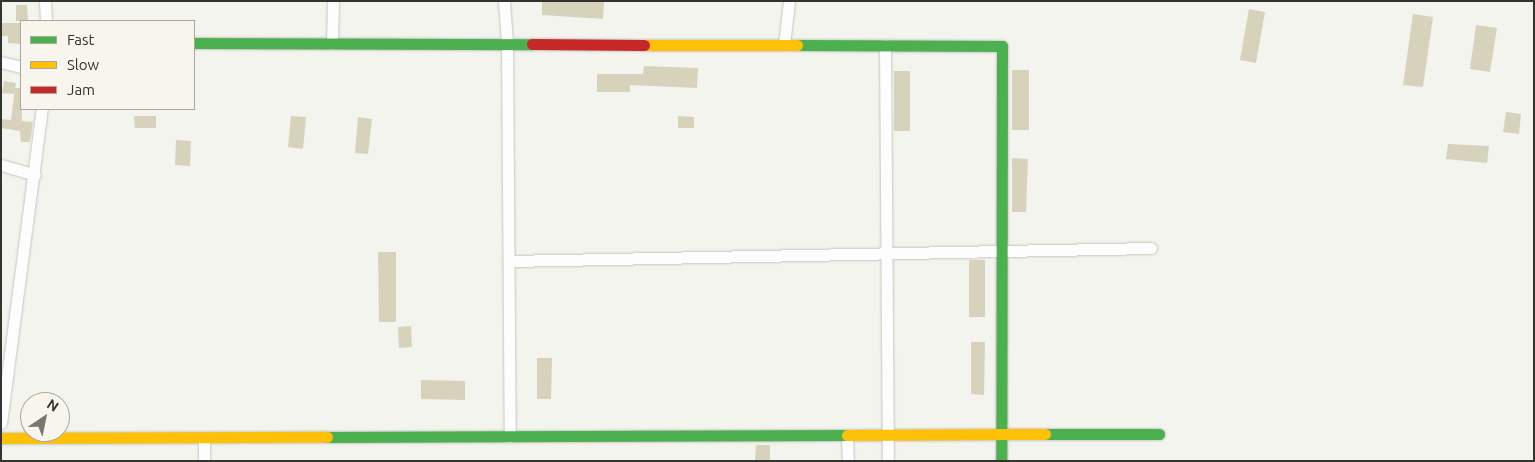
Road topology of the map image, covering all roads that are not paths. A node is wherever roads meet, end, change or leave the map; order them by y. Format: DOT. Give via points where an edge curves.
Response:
graph roads {
  1 [pos="45,1"];
  2 [pos="333,1"];
  3 [pos="504,1"];
  4 [pos="789,1"];
  5 [pos="46,20"];
  6 [pos="195,43"];
  7 [pos="332,44"];
  8 [pos="507,44"];
  9 [pos="784,45"];
  10 [pos="885,45"];
  11 [pos="1,62"];
  12 [pos="20,68"];
  13 [pos="42,110"];
  14 [pos="1,165"];
  15 [pos="35,175"];
  16 [pos="1151,248"];
  17 [pos="1002,249"];
  18 [pos="887,252"];
  19 [pos="508,261"];
  20 [pos="3,385"];
  21 [pos="1,423"];
  22 [pos="1159,434"];
  23 [pos="888,435"];
  24 [pos="1001,435"];
  25 [pos="847,436"];
  26 [pos="510,437"];
  27 [pos="1,438"];
  28 [pos="204,438"];
  29 [pos="204,461"];
  30 [pos="848,461"];
  31 [pos="888,461"];
  32 [pos="1001,461"];
  1 -- 5 [label="street"];
  2 -- 7 [label="street"];
  3 -- 8 [label="street"];
  4 -- 9 [label="street"];
  6 -- 7 [label="street"];
  7 -- 8 [label="street"];
  8 -- 9 [label="street"];
  8 -- 19 [label="street"];
  9 -- 10 [label="street"];
  10 -- 17 [label="street" via="1002,46"];
  10 -- 18 [label="street"];
  11 -- 12 [label="street"];
  13 -- 15 [label="street"];
  14 -- 15 [label="street"];
  15 -- 20 [label="street"];
  16 -- 17 [label="street"];
  17 -- 18 [label="street"];
  17 -- 24 [label="street"];
  18 -- 19 [label="street"];
  18 -- 23 [label="street"];
  19 -- 26 [label="street"];
  20 -- 21 [label="street"];
  22 -- 24 [label="street"];
  23 -- 24 [label="street"];
  23 -- 25 [label="street"];
  23 -- 31 [label="street"];
  24 -- 32 [label="street"];
  25 -- 26 [label="street"];
  25 -- 30 [label="street"];
  26 -- 28 [label="street"];
  27 -- 28 [label="street"];
  28 -- 29 [label="street"];
}
